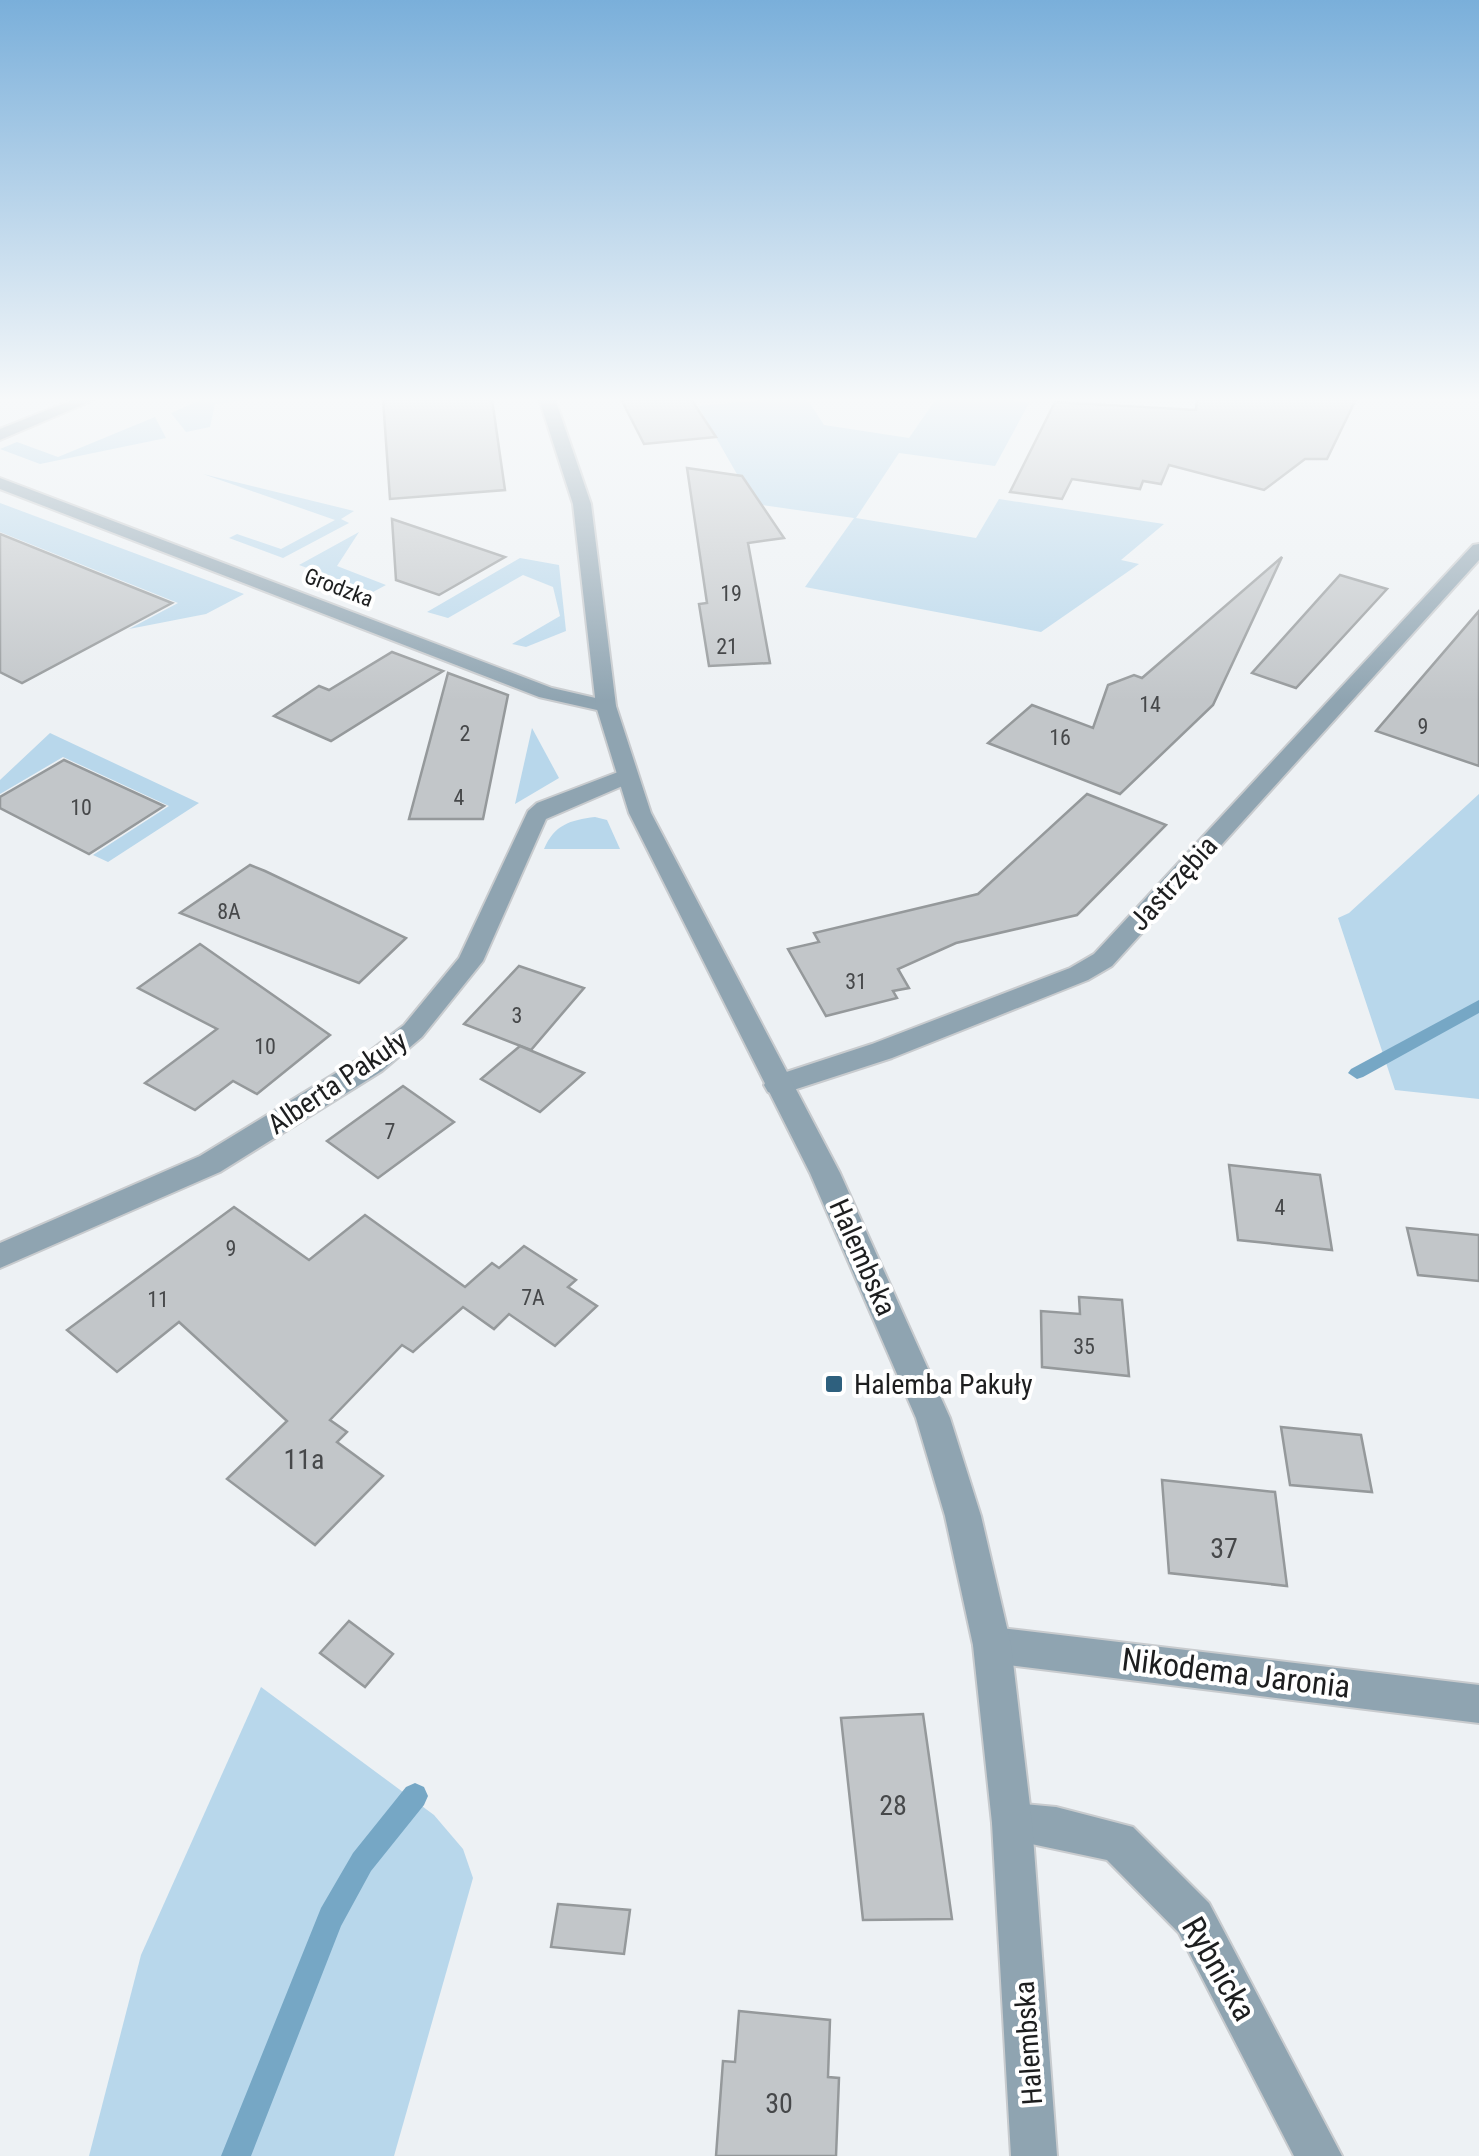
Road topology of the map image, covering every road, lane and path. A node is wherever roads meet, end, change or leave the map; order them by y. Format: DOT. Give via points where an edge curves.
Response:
graph roads {
  1 [pos="43,500"];
  2 [pos="581,500"];
  3 [pos="1479,549"];
  4 [pos="606,706"];
  5 [pos="626,776"];
  6 [pos="778,1085"];
  7 [pos="0,1256"];
  8 [pos="992,1644"];
  9 [pos="1479,1704"];
  10 [pos="1012,1823"];
  11 [pos="1034,2156"];
  12 [pos="1319,2156"];
  1 -- 4 [label="street, Grodzka" via="546,693"];
  2 -- 4 [label="street, Halembska"];
  3 -- 6 [label="street, Jastrzębia" via="1103,960 953,1024"];
  4 -- 5 [label="street, Halembska"];
  5 -- 6 [label="street, Halembska"];
  5 -- 7 [label="street, Alberta Pakuły" via="536,816 470,961 414,1032 210,1164"];
  6 -- 8 [label="street, Halembska" via="826,1173 933,1418"];
  8 -- 9 [label="street, Nikodema Jaronia"];
  8 -- 10 [label="street, Halembska"];
  10 -- 11 [label="street, Halembska"];
  10 -- 12 [label="street, Rybnicka" via="1118,1842 1194,1918"];
}
